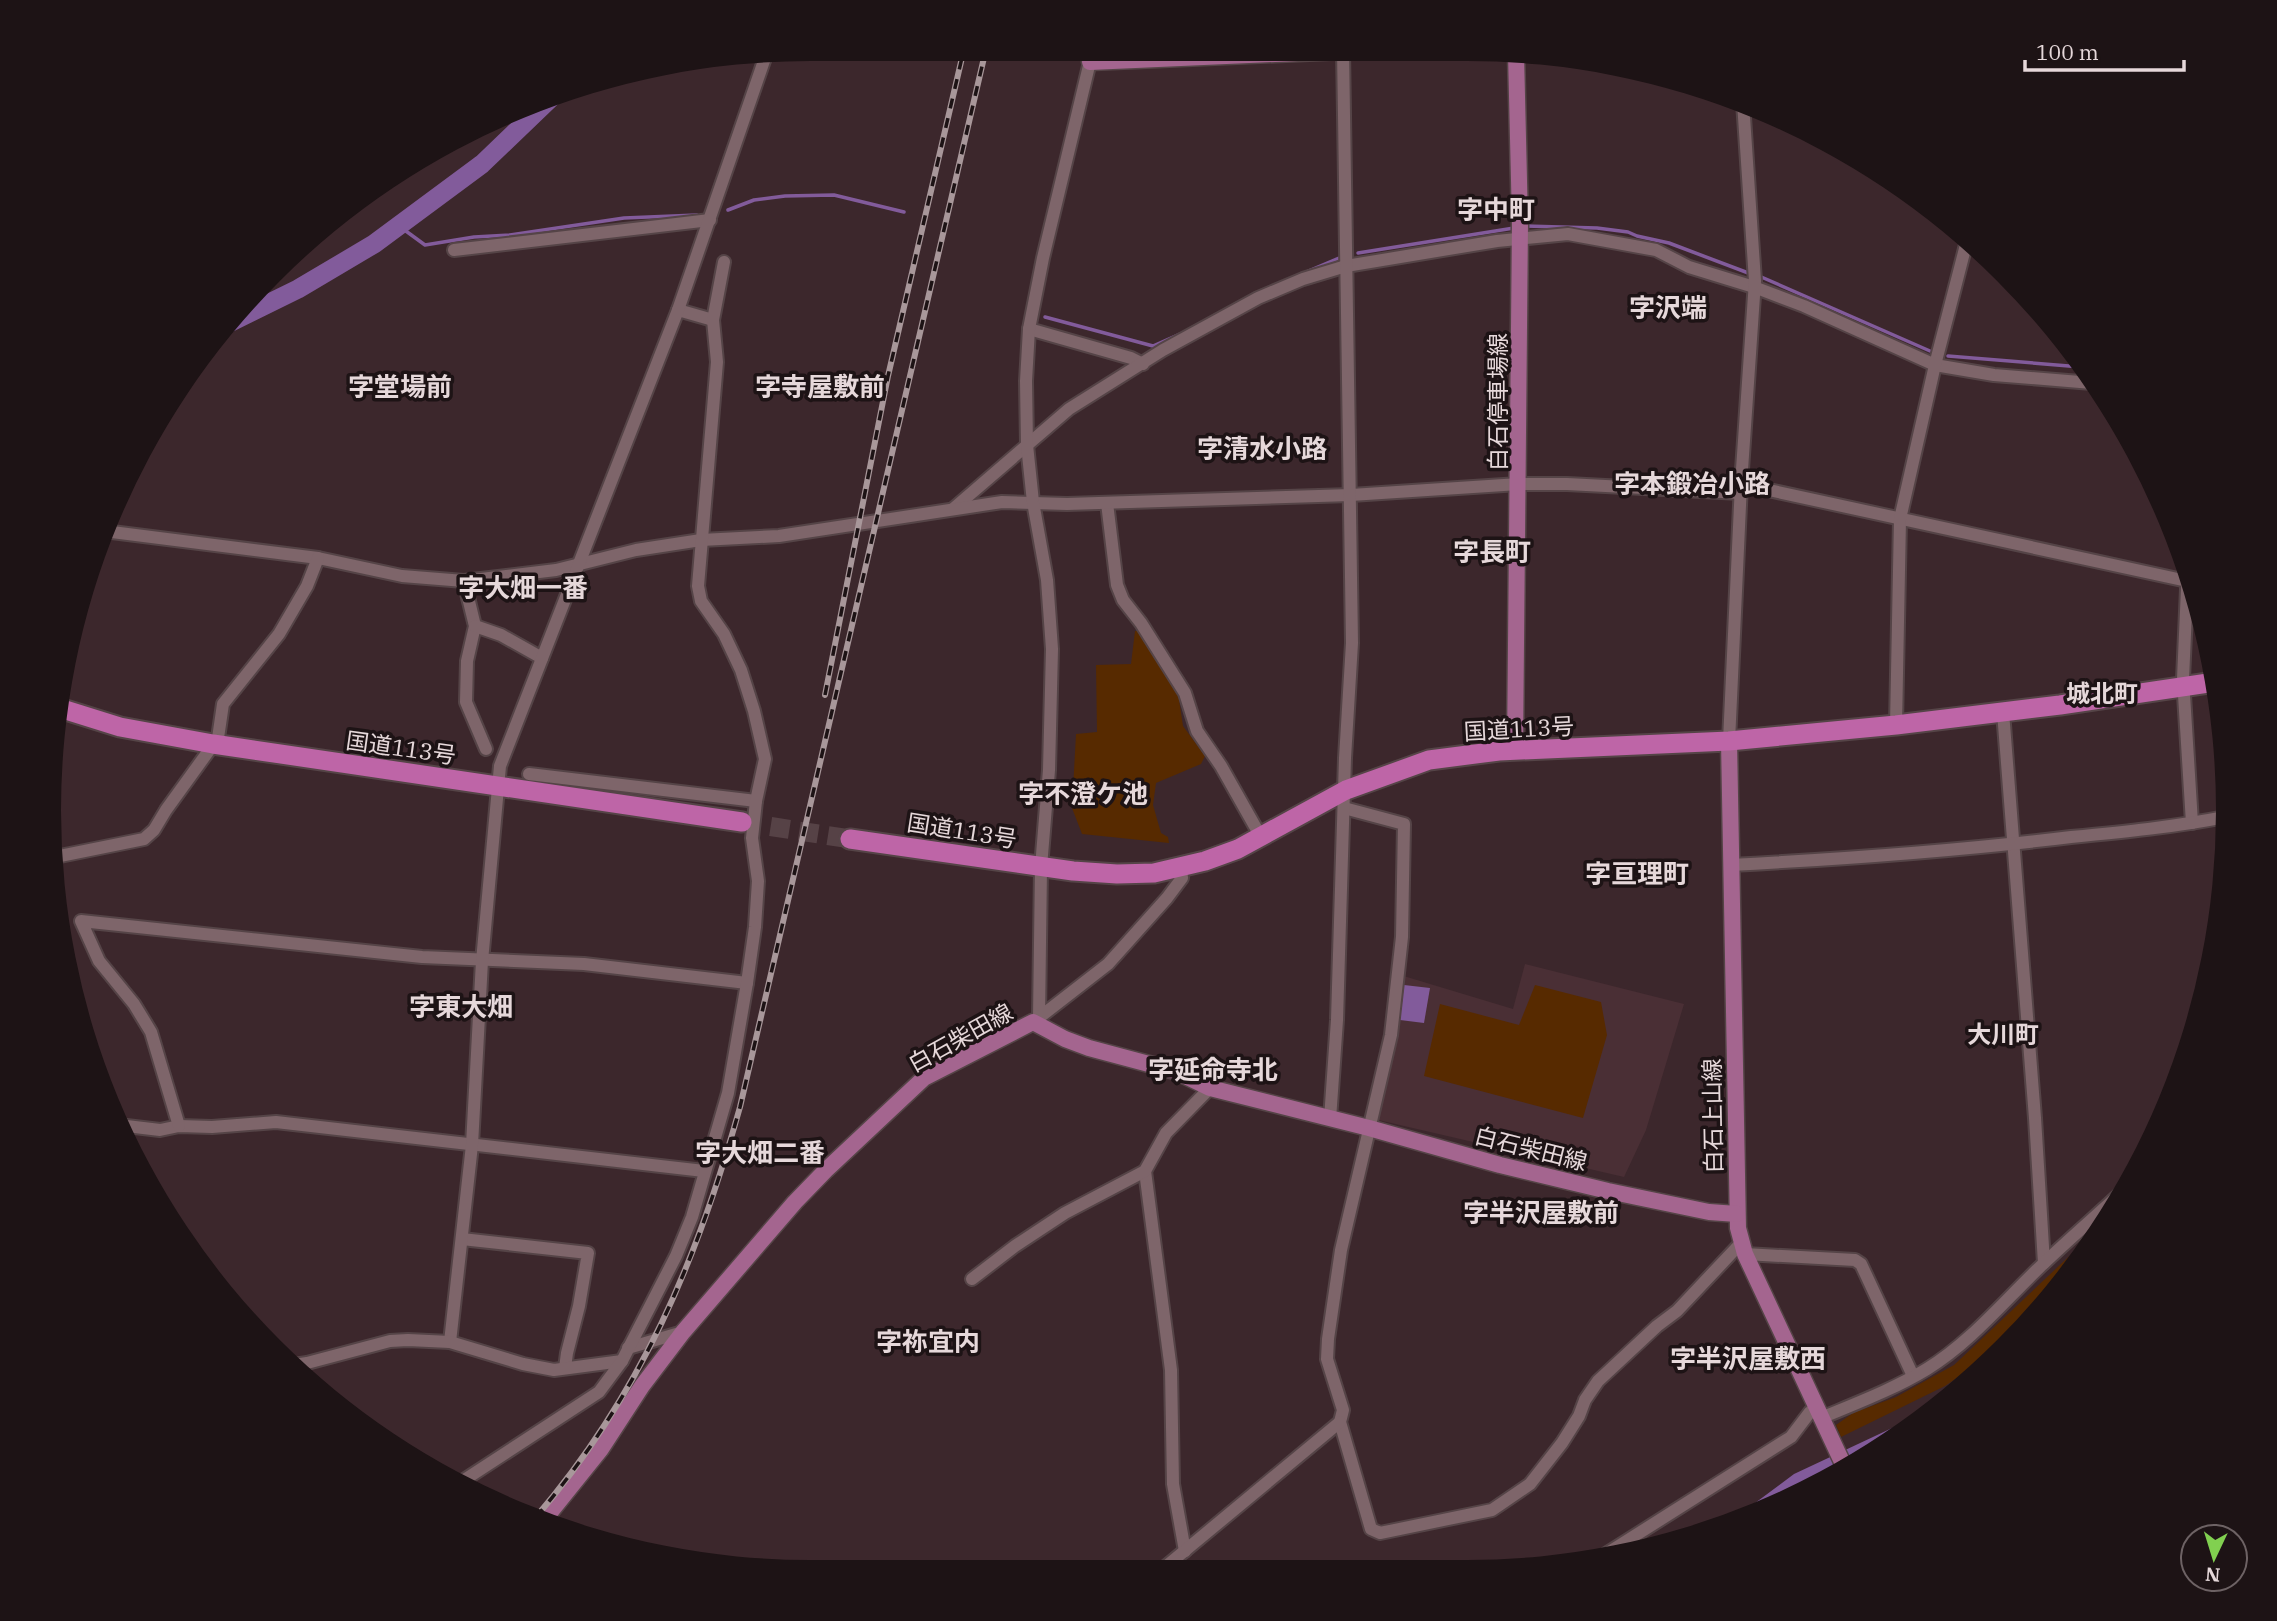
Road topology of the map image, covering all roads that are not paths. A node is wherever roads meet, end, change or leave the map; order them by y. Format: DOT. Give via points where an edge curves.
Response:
graph roads {
  1 [pos="1090,61"];
  2 [pos="1343,61"];
  3 [pos="763,63"];
  4 [pos="1516,63"];
  5 [pos="1744,115"];
  6 [pos="710,220"];
  7 [pos="1520,232"];
  8 [pos="454,250"];
  9 [pos="1965,251"];
  10 [pos="724,262"];
  11 [pos="1346,266"];
  12 [pos="1754,280"];
  13 [pos="678,310"];
  14 [pos="713,320"];
  15 [pos="1029,330"];
  16 [pos="1143,364"];
  17 [pos="1936,365"];
  18 [pos="2081,382"];
  19 [pos="1027,445"];
  20 [pos="1519,484"];
  21 [pos="1741,488"];
  22 [pos="1351,495"];
  23 [pos="1033,502"];
  24 [pos="1107,503"];
  25 [pos="953,509"];
  26 [pos="1900,519"];
  27 [pos="115,532"];
  28 [pos="701,540"];
  29 [pos="318,558"];
  30 [pos="578,565"];
  31 [pos="2179,579"];
  32 [pos="464,581"];
  33 [pos="2186,604"];
  34 [pos="475,626"];
  35 [pos="542,658"];
  36 [pos="2204,684"];
  37 [pos="2183,687"];
  38 [pos="68,711"];
  39 [pos="2003,712"];
  40 [pos="1896,726"];
  41 [pos="1729,741"];
  42 [pos="214,744"];
  43 [pos="486,749"];
  44 [pos="1515,750"];
  45 [pos="529,774"];
  46 [pos="497,786"];
  47 [pos="1345,799"];
  48 [pos="756,801"];
  49 [pos="2216,819"];
  50 [pos="742,822"];
  51 [pos="2192,824"];
  52 [pos="1261,837"];
  53 [pos="850,839"];
  54 [pos="2014,844"];
  55 [pos="63,855"];
  56 [pos="1730,865"];
  57 [pos="1041,867"];
  58 [pos="1181,868"];
  59 [pos="482,961"];
  60 [pos="747,984"];
  61 [pos="1036,1020"];
  62 [pos="1210,1088"];
  63 [pos="1330,1119"];
  64 [pos="179,1126"];
  65 [pos="132,1127"];
  66 [pos="1369,1129"];
  67 [pos="472,1145"];
  68 [pos="704,1171"];
  69 [pos="1145,1171"];
  70 [pos="1737,1214"];
  71 [pos="2096,1215"];
  72 [pos="462,1239"];
  73 [pos="1743,1248"];
  74 [pos="2043,1263"];
  75 [pos="972,1279"];
  76 [pos="683,1332"];
  77 [pos="450,1342"];
  78 [pos="628,1348"];
  79 [pos="622,1361"];
  80 [pos="305,1363"];
  81 [pos="565,1368"];
  82 [pos="1913,1376"];
  83 [pos="1821,1418"];
  84 [pos="1340,1422"];
  85 [pos="1841,1459"];
  86 [pos="469,1477"];
  87 [pos="550,1513"];
  88 [pos="1624,1542"];
  89 [pos="1185,1551"];
  90 [pos="1174,1560"];
  1 -- 15 [label="street"];
  2 -- 11 [label="street"];
  3 -- 6 [label="street"];
  4 -- 7 [label="main road, 白石停車場線"];
  5 -- 12 [label="street"];
  6 -- 8 [label="street"];
  6 -- 13 [label="street"];
  7 -- 11 [label="street"];
  7 -- 12 [label="street" via="1623,242 1656,250 1689,267"];
  7 -- 20 [label="main road, 白石停車場線"];
  9 -- 17 [label="street"];
  10 -- 14 [label="street"];
  11 -- 16 [label="street" via="1258,298"];
  11 -- 22 [label="street"];
  12 -- 17 [label="street"];
  12 -- 21 [label="street"];
  13 -- 14 [label="street"];
  13 -- 30 [label="street"];
  14 -- 28 [label="street" via="717,362"];
  15 -- 16 [label="street"];
  15 -- 19 [label="street"];
  16 -- 19 [label="street" via="1069,410"];
  17 -- 18 [label="street"];
  17 -- 26 [label="street"];
  19 -- 23 [label="street"];
  19 -- 25 [label="street"];
  20 -- 21 [label="street"];
  20 -- 22 [label="street"];
  20 -- 44 [label="main road, 白石停車場線"];
  21 -- 26 [label="street"];
  21 -- 41 [label="street"];
  22 -- 24 [label="street"];
  22 -- 47 [label="street" via="1352,643"];
  23 -- 24 [label="street"];
  23 -- 25 [label="street"];
  23 -- 57 [label="street" via="1047,580 1052,649"];
  24 -- 52 [label="street" via="1123,600 1185,692 1197,731"];
  25 -- 28 [label="street" via="779,536"];
  26 -- 31 [label="street"];
  26 -- 40 [label="street"];
  27 -- 29 [label="street"];
  28 -- 30 [label="street"];
  28 -- 48 [label="street" via="701,601 741,670 765,759"];
  29 -- 32 [label="street" via="402,576"];
  29 -- 42 [label="street" via="279,635 223,704"];
  30 -- 32 [label="street"];
  30 -- 35 [label="street"];
  32 -- 34 [label="street"];
  33 -- 37 [label="street"];
  34 -- 35 [label="street" via="502,635"];
  34 -- 43 [label="street" via="467,661 466,702"];
  35 -- 46 [label="street" via="501,761"];
  36 -- 37 [label="highway, 国道113号"];
  37 -- 39 [label="highway, 国道113号"];
  37 -- 51 [label="street"];
  38 -- 42 [label="highway, 国道113号" via="120,727"];
  39 -- 40 [label="highway, 国道113号"];
  39 -- 54 [label="street"];
  40 -- 41 [label="highway, 国道113号"];
  41 -- 44 [label="highway, 国道113号"];
  41 -- 56 [label="main road, 白石上山線"];
  42 -- 46 [label="highway, 国道113号"];
  42 -- 55 [label="street" via="144,839"];
  44 -- 47 [label="highway, 国道113号" via="1429,760"];
  45 -- 48 [label="street"];
  46 -- 50 [label="highway, 国道113号"];
  46 -- 59 [label="street"];
  47 -- 52 [label="highway, 国道113号"];
  47 -- 63 [label="street"];
  47 -- 66 [label="street" via="1404,824 1402,937 1391,1035"];
  48 -- 60 [label="street" via="752,838 758,881"];
  49 -- 51 [label="street"];
  51 -- 54 [label="street"];
  52 -- 58 [label="highway, 国道113号"];
  53 -- 57 [label="highway, 国道113号"];
  54 -- 56 [label="street"];
  54 -- 74 [label="street"];
  56 -- 70 [label="main road, 白石上山線"];
  57 -- 58 [label="highway, 国道113号" via="1117,874"];
  57 -- 61 [label="street"];
  58 -- 61 [label="street" via="1182,878 1167,898 1108,964"];
  59 -- 60 [label="street" via="584,964"];
  59 -- 64 [label="street" via="81,921 99,961 150,1032"];
  59 -- 67 [label="street"];
  60 -- 68 [label="street" via="728,1093"];
  61 -- 62 [label="main road, 白石柴田線" via="1065,1040 1175,1071"];
  61 -- 76 [label="main road, 白石柴田線" via="924,1078 825,1170"];
  62 -- 63 [label="main road, 白石柴田線"];
  62 -- 69 [label="street" via="1166,1133"];
  63 -- 66 [label="main road, 白石柴田線"];
  64 -- 65 [label="street" via="160,1130"];
  64 -- 67 [label="street" via="276,1122"];
  66 -- 70 [label="main road, 白石柴田線" via="1608,1191"];
  66 -- 84 [label="street" via="1340,1250 1328,1339 1327,1359 1343,1410"];
  67 -- 68 [label="street"];
  67 -- 72 [label="street"];
  68 -- 78 [label="street" via="676,1256"];
  69 -- 75 [label="street" via="1065,1213"];
  69 -- 89 [label="street" via="1171,1370 1173,1484"];
  70 -- 73 [label="main road, 白石上山線"];
  71 -- 74 [label="street"];
  72 -- 77 [label="street"];
  72 -- 81 [label="street" via="588,1252"];
  73 -- 82 [label="street" via="1861,1264"];
  73 -- 83 [label="main road, 白石上山線"];
  73 -- 84 [label="street" via="1598,1381 1562,1443 1530,1484 1492,1510 1380,1533 1371,1529"];
  74 -- 82 [label="street" via="1968,1337"];
  76 -- 78 [label="street"];
  76 -- 87 [label="main road, 白石柴田線"];
  77 -- 80 [label="street" via="390,1341"];
  77 -- 81 [label="street" via="523,1364"];
  78 -- 79 [label="street"];
  79 -- 81 [label="street"];
  79 -- 86 [label="street" via="599,1392"];
  82 -- 83 [label="street"];
  83 -- 85 [label="main road, 白石上山線"];
  83 -- 88 [label="street" via="1810,1412 1791,1437"];
  84 -- 89 [label="street"];
  89 -- 90 [label="street"];
}
